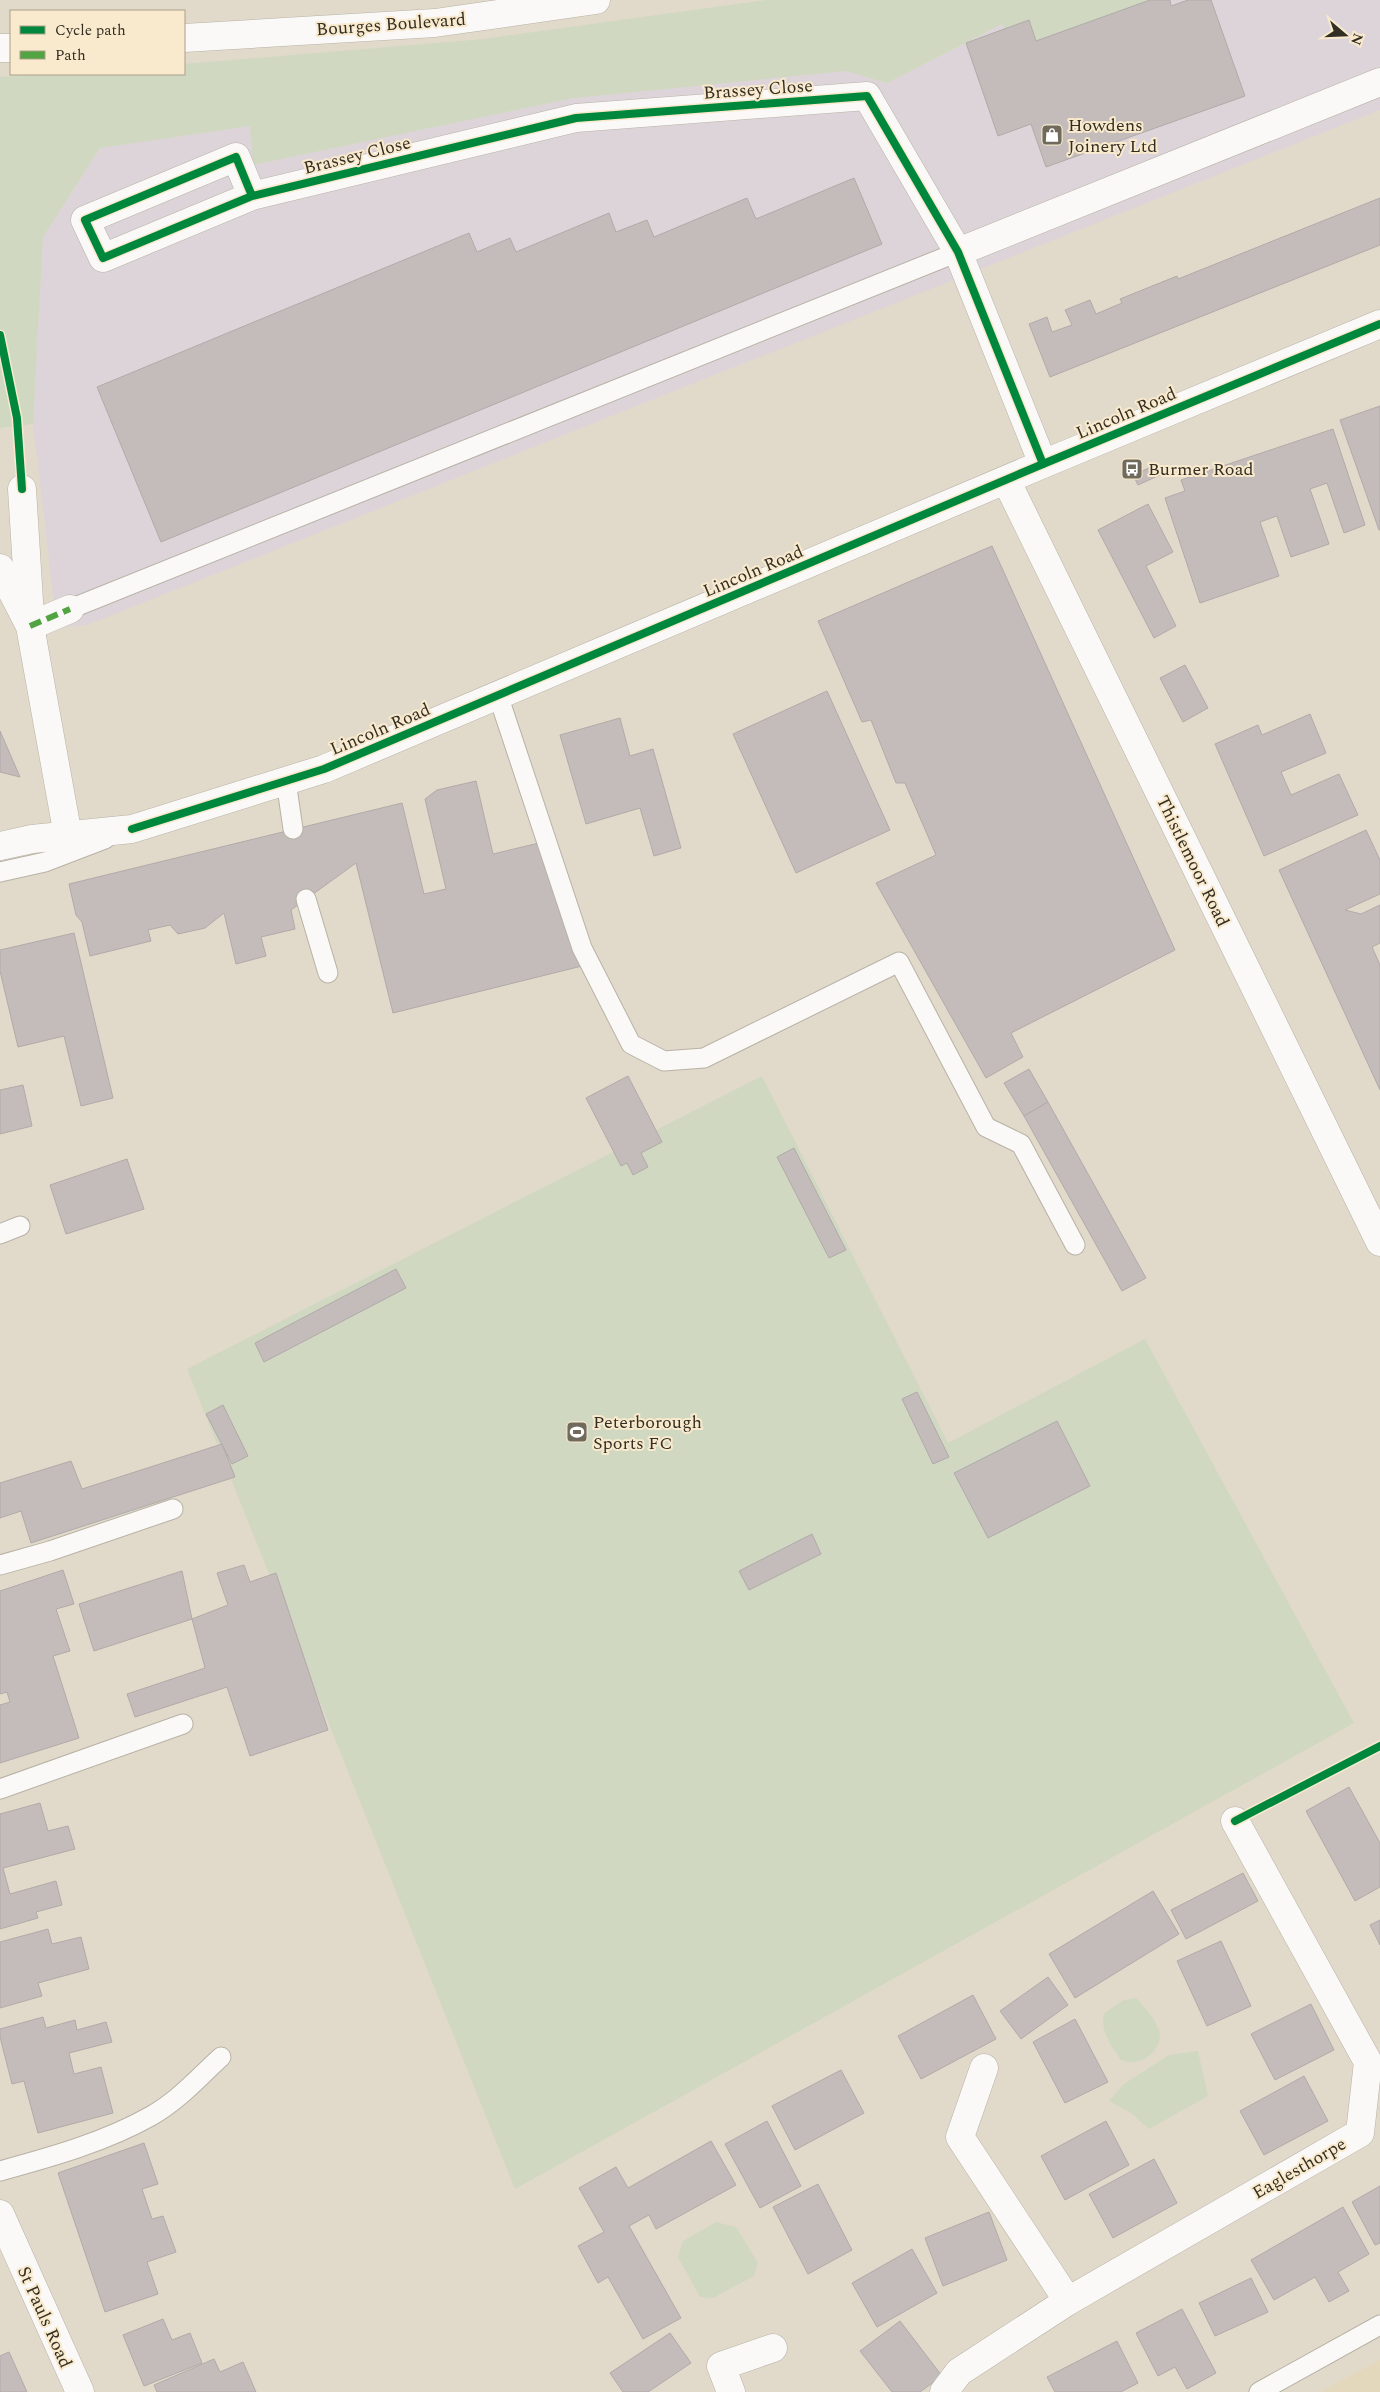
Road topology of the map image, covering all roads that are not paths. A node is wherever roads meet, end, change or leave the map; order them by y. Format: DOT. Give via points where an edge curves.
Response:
graph roads {
  1 [pos="596,0"];
  2 [pos="185,38"];
  3 [pos="1380,82"];
  4 [pos="252,196"];
  5 [pos="958,252"];
  6 [pos="1380,324"];
  7 [pos="1043,464"];
  8 [pos="1006,480"];
  9 [pos="22,489"];
  10 [pos="0,568"];
  11 [pos="70,608"];
  12 [pos="30,626"];
  13 [pos="498,695"];
  14 [pos="286,781"];
  15 [pos="132,828"];
  16 [pos="293,829"];
  17 [pos="0,832"];
  18 [pos="68,836"];
  19 [pos="32,839"];
  20 [pos="0,846"];
  21 [pos="0,872"];
  22 [pos="306,899"];
  23 [pos="328,973"];
  24 [pos="20,1226"];
  25 [pos="0,1234"];
  26 [pos="1380,1242"];
  27 [pos="1075,1245"];
  28 [pos="173,1509"];
  29 [pos="0,1565"];
  30 [pos="183,1724"];
  31 [pos="0,1788"];
  32 [pos="1235,1821"];
  33 [pos="221,2057"];
  34 [pos="984,2068"];
  35 [pos="0,2171"];
  36 [pos="0,2214"];
  37 [pos="1068,2301"];
  38 [pos="1380,2325"];
  39 [pos="774,2348"];
  40 [pos="80,2392"];
  41 [pos="731,2392"];
  42 [pos="944,2392"];
  43 [pos="1259,2392"];
  1 -- 2 [label="street, Bourges Boulevard" via="434,23"];
  3 -- 5 [label="street"];
  4 -- 4 [label="street, Brassey Close" via="103,258 85,220 236,157"];
  4 -- 5 [label="street, Brassey Close" via="576,118 867,96"];
  5 -- 7 [label="street, Brassey Close"];
  5 -- 11 [label="lane"];
  6 -- 7 [label="street, Lincoln Road"];
  7 -- 8 [label="street, Lincoln Road"];
  8 -- 13 [label="street, Lincoln Road"];
  8 -- 26 [label="street, Thistlemoor Road"];
  9 -- 12 [label="street"];
  10 -- 12 [label="street"];
  11 -- 12 [label="street"];
  12 -- 18 [label="street"];
  13 -- 14 [label="street, Lincoln Road" via="324,769"];
  13 -- 27 [label="lane" via="582,948 631,1044 664,1061 704,1058 898,962 986,1127 1021,1144"];
  14 -- 15 [label="street, Lincoln Road"];
  14 -- 16 [label="lane"];
  15 -- 18 [label="street, Lincoln Road"];
  15 -- 21 [label="lane" via="45,862"];
  17 -- 19 [label="street"];
  18 -- 19 [label="street, Lincoln Road"];
  19 -- 20 [label="street, Lincoln Road"];
  22 -- 23 [label="lane"];
  24 -- 25 [label="lane"];
  28 -- 29 [label="lane"];
  30 -- 31 [label="lane"];
  32 -- 37 [label="street, Eaglesthorpe" via="1368,2062 1360,2133"];
  33 -- 35 [label="lane" via="179,2097 152,2116 99,2139"];
  34 -- 37 [label="street" via="960,2137"];
  36 -- 40 [label="street, St Pauls Road"];
  37 -- 42 [label="street, Eaglesthorpe" via="959,2372"];
  38 -- 43 [label="lane"];
  39 -- 41 [label="street" via="722,2366"];
}
